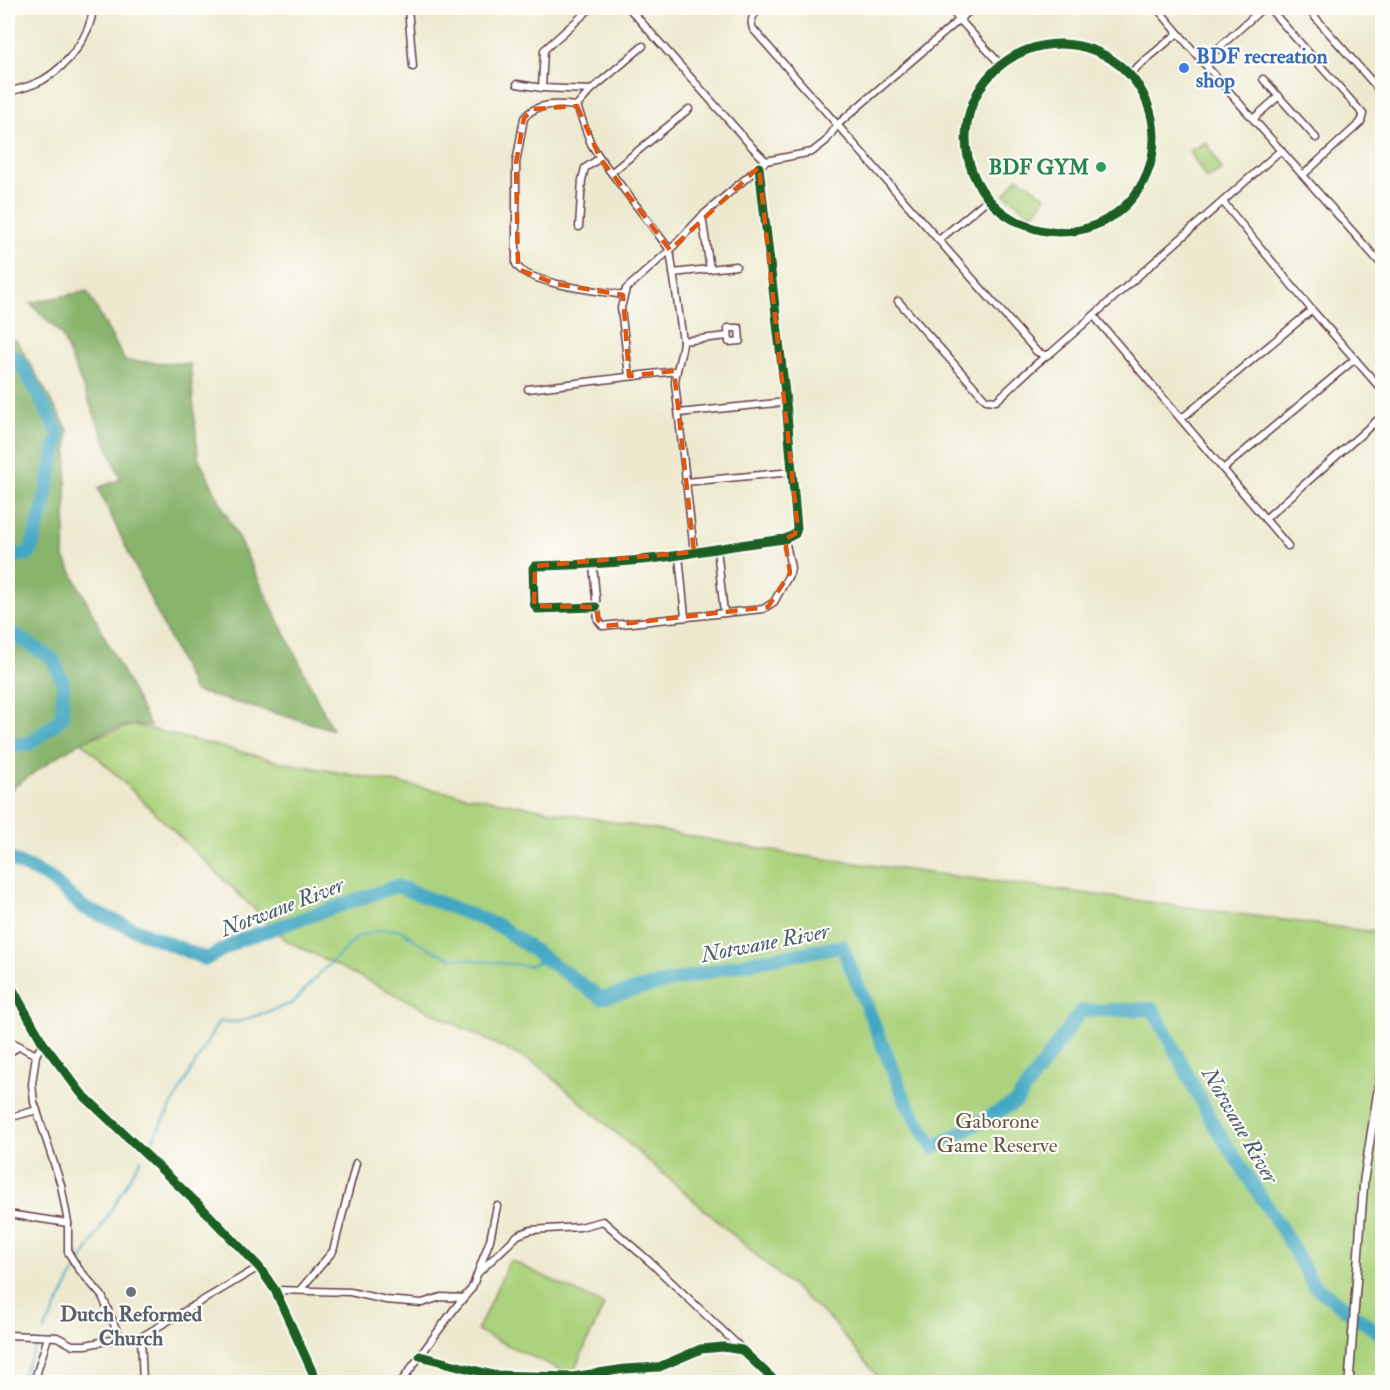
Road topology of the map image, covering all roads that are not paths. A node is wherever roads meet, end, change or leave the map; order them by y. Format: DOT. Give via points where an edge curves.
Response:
graph roads {
  1 [pos="93,8"];
  2 [pos="408,8"];
  3 [pos="591,8"];
  4 [pos="629,8"];
  5 [pos="762,8"];
  6 [pos="949,8"];
  7 [pos="973,8"];
  8 [pos="1157,8"];
  9 [pos="1263,8"];
  10 [pos="1269,8"];
  11 [pos="1307,8"];
  12 [pos="960,19"];
  13 [pos="1178,33"];
  14 [pos="643,46"];
  15 [pos="1203,62"];
  16 [pos="1000,64"];
  17 [pos="413,67"];
  18 [pos="1130,73"];
  19 [pos="1263,79"];
  20 [pos="517,84"];
  21 [pos="542,88"];
  22 [pos="591,90"];
  23 [pos="8,92"];
  24 [pos="1383,93"];
  25 [pos="1279,96"];
  26 [pos="577,106"];
  27 [pos="689,109"];
  28 [pos="1253,119"];
  29 [pos="838,124"];
  30 [pos="1317,138"];
  31 [pos="1281,150"];
  32 [pos="600,158"];
  33 [pos="766,161"];
  34 [pos="759,167"];
  35 [pos="612,172"];
  36 [pos="1303,175"];
  37 [pos="988,199"];
  38 [pos="1223,202"];
  39 [pos="702,216"];
  40 [pos="579,228"];
  41 [pos="939,240"];
  42 [pos="670,250"];
  43 [pos="1383,265"];
  44 [pos="736,266"];
  45 [pos="710,269"];
  46 [pos="673,273"];
  47 [pos="623,295"];
  48 [pos="898,301"];
  49 [pos="1312,310"];
  50 [pos="1094,316"];
  51 [pos="728,336"];
  52 [pos="683,341"];
  53 [pos="1045,355"];
  54 [pos="1355,359"];
  55 [pos="676,371"];
  56 [pos="628,376"];
  57 [pos="528,389"];
  58 [pos="1383,390"];
  59 [pos="786,402"];
  60 [pos="679,413"];
  61 [pos="1383,416"];
  62 [pos="1181,419"];
  63 [pos="1223,469"];
  64 [pos="792,472"];
  65 [pos="685,483"];
  66 [pos="1265,519"];
  67 [pos="784,539"];
  68 [pos="1288,546"];
  69 [pos="717,548"];
  70 [pos="694,552"];
  71 [pos="679,555"];
  72 [pos="593,565"];
  73 [pos="596,608"];
  74 [pos="723,613"];
  75 [pos="685,617"];
  76 [pos="8,981"];
  77 [pos="8,1040"];
  78 [pos="43,1043"];
  79 [pos="20,1046"];
  80 [pos="8,1053"];
  81 [pos="36,1055"];
  82 [pos="1383,1065"];
  83 [pos="37,1110"];
  84 [pos="8,1118"];
  85 [pos="356,1163"];
  86 [pos="497,1206"];
  87 [pos="8,1215"];
  88 [pos="68,1222"];
  89 [pos="259,1267"];
  90 [pos="479,1272"];
  91 [pos="275,1290"];
  92 [pos="300,1290"];
  93 [pos="464,1298"];
  94 [pos="8,1335"];
  95 [pos="48,1337"];
  96 [pos="141,1337"];
  97 [pos="120,1338"];
  98 [pos="742,1350"];
  99 [pos="420,1356"];
  100 [pos="611,1371"];
  101 [pos="34,1383"];
  102 [pos="143,1383"];
  103 [pos="317,1383"];
  104 [pos="400,1383"];
  105 [pos="616,1383"];
  106 [pos="776,1383"];
  107 [pos="1349,1383"];
  1 -- 23 [label="street" via="88,29 55,72"];
  2 -- 17 [label="street"];
  3 -- 21 [label="street" via="544,50"];
  4 -- 33 [label="street"];
  5 -- 29 [label="street" via="752,16 753,29"];
  6 -- 12 [label="street"];
  7 -- 12 [label="street"];
  8 -- 13 [label="street"];
  9 -- 15 [label="street"];
  10 -- 36 [label="street" via="1363,114 1361,122"];
  11 -- 24 [label="street"];
  12 -- 16 [label="street"];
  12 -- 29 [label="street"];
  13 -- 15 [label="street"];
  13 -- 18 [label="street"];
  14 -- 22 [label="street"];
  15 -- 28 [label="street"];
  16 -- 18 [label="street" via="1036,46 1067,44 1097,50"];
  16 -- 37 [label="street" via="977,93 966,129 970,166"];
  18 -- 37 [label="street" via="1151,111 1154,153 1148,174 1123,209 1085,229 1043,231 1022,225"];
  19 -- 25 [label="street"];
  20 -- 21 [label="street"];
  21 -- 22 [label="street"];
  22 -- 26 [label="street"];
  25 -- 28 [label="street"];
  25 -- 30 [label="street"];
  26 -- 32 [label="street"];
  26 -- 47 [label="street" via="539,106 524,118 516,164 516,264 522,272 556,284"];
  27 -- 35 [label="street"];
  28 -- 31 [label="street"];
  29 -- 33 [label="street" via="812,152"];
  29 -- 41 [label="street"];
  31 -- 36 [label="street"];
  31 -- 38 [label="street"];
  32 -- 35 [label="street"];
  32 -- 40 [label="street" via="585,168"];
  33 -- 34 [label="street"];
  34 -- 39 [label="street"];
  34 -- 59 [label="street"];
  35 -- 42 [label="street"];
  36 -- 43 [label="street"];
  37 -- 41 [label="street"];
  38 -- 49 [label="street"];
  38 -- 50 [label="street"];
  39 -- 42 [label="street"];
  39 -- 45 [label="street"];
  41 -- 53 [label="street" via="1037,352"];
  42 -- 46 [label="street"];
  42 -- 47 [label="street"];
  44 -- 45 [label="street"];
  45 -- 46 [label="street"];
  46 -- 52 [label="street"];
  47 -- 56 [label="street"];
  48 -- 53 [label="street" via="988,401 996,401"];
  49 -- 54 [label="street"];
  49 -- 62 [label="street"];
  50 -- 53 [label="street"];
  50 -- 62 [label="street"];
  51 -- 52 [label="street"];
  52 -- 55 [label="street"];
  54 -- 58 [label="street"];
  54 -- 63 [label="street"];
  55 -- 56 [label="street"];
  55 -- 60 [label="street"];
  56 -- 57 [label="street"];
  59 -- 60 [label="street"];
  59 -- 64 [label="street"];
  60 -- 65 [label="street"];
  61 -- 66 [label="street"];
  62 -- 63 [label="street"];
  63 -- 66 [label="street"];
  64 -- 65 [label="street"];
  64 -- 67 [label="street" via="797,528 795,534"];
  65 -- 70 [label="street"];
  66 -- 68 [label="street"];
  67 -- 69 [label="street"];
  67 -- 74 [label="street" via="791,568 774,602 763,609"];
  69 -- 70 [label="street"];
  69 -- 74 [label="street"];
  70 -- 71 [label="street"];
  71 -- 72 [label="street"];
  71 -- 75 [label="street"];
  72 -- 73 [label="street"];
  72 -- 73 [label="street" via="534,567 534,604 540,609"];
  73 -- 75 [label="street" via="603,626"];
  74 -- 75 [label="street"];
  76 -- 78 [label="street"];
  77 -- 79 [label="street"];
  78 -- 81 [label="street"];
  78 -- 89 [label="street" via="81,1093"];
  79 -- 80 [label="street"];
  79 -- 81 [label="street"];
  81 -- 83 [label="street" via="32,1084"];
  82 -- 107 [label="street" via="1364,1179"];
  83 -- 84 [label="street"];
  83 -- 88 [label="street" via="61,1185"];
  85 -- 92 [label="street" via="333,1251"];
  86 -- 90 [label="street"];
  87 -- 88 [label="street"];
  88 -- 97 [label="street" via="69,1255 102,1296"];
  89 -- 91 [label="street"];
  89 -- 96 [label="street"];
  90 -- 93 [label="street"];
  90 -- 98 [label="street" via="518,1235 603,1221"];
  91 -- 92 [label="street"];
  91 -- 103 [label="street"];
  92 -- 93 [label="street" via="350,1292 422,1303 441,1297"];
  93 -- 99 [label="street"];
  94 -- 95 [label="street"];
  95 -- 97 [label="street" via="63,1338 72,1345"];
  95 -- 101 [label="street"];
  96 -- 97 [label="street"];
  96 -- 102 [label="street"];
  98 -- 100 [label="street" via="701,1349 659,1367"];
  98 -- 106 [label="street"];
  99 -- 100 [label="street" via="493,1375 572,1377"];
  99 -- 104 [label="street"];
  100 -- 105 [label="street"];
}
